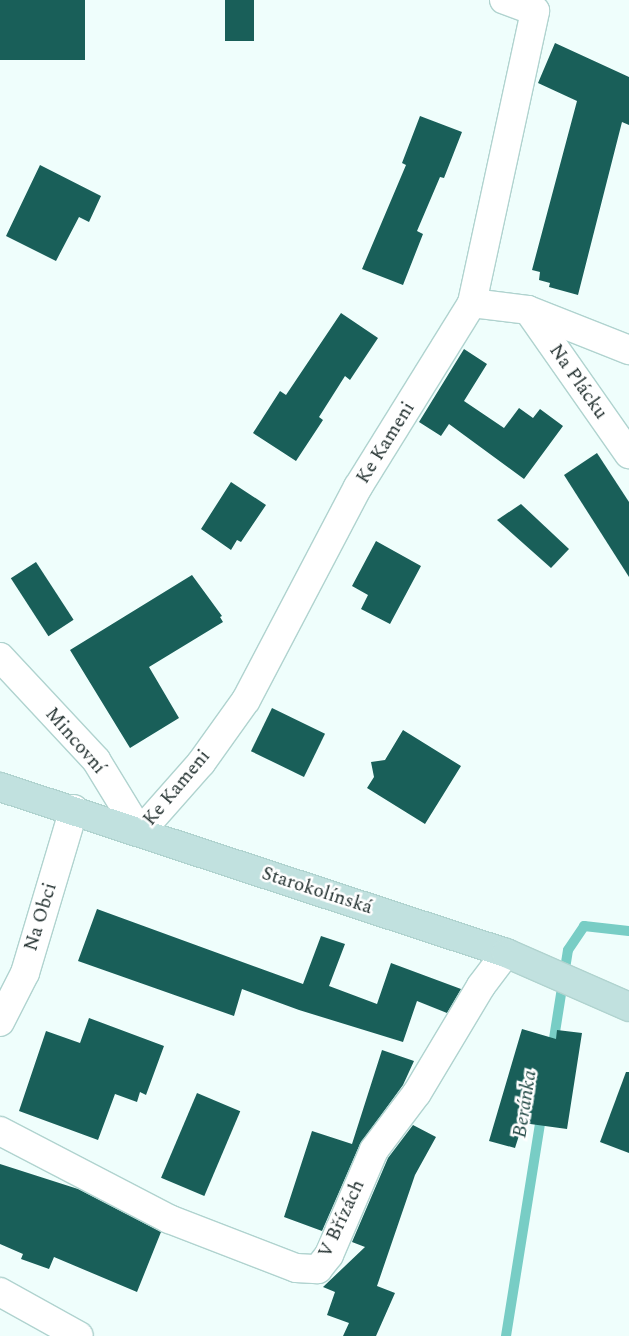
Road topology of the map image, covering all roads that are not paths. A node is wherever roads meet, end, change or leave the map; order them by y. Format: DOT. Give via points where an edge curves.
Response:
graph roads {
  1 [pos="504,0"];
  2 [pos="540,5"];
  3 [pos="472,303"];
  4 [pos="528,310"];
  5 [pos="629,350"];
  6 [pos="629,454"];
  7 [pos="0,657"];
  8 [pos="0,787"];
  9 [pos="74,809"];
  10 [pos="140,832"];
  11 [pos="506,953"];
  12 [pos="629,1007"];
  13 [pos="0,1022"];
  14 [pos="0,1131"];
  15 [pos="0,1292"];
  16 [pos="79,1336"];
  1 -- 2 [label="street, Ke Kameni"];
  2 -- 3 [label="street, Ke Kameni"];
  3 -- 4 [label="street, Na Plácku"];
  3 -- 10 [label="street, Ke Kameni" via="358,487 246,700 201,763"];
  4 -- 5 [label="street, Na Plácku"];
  4 -- 6 [label="street, Na Plácku"];
  7 -- 10 [label="street, Mincovní" via="96,760"];
  8 -- 9 [label="street, Starokolínská"];
  9 -- 10 [label="street, Starokolínská"];
  9 -- 13 [label="street, Na Obci" via="25,973"];
  10 -- 11 [label="street, Starokolínská"];
  11 -- 12 [label="street, Starokolínská"];
  11 -- 14 [label="street, V Břízách" via="481,986 417,1093 374,1150 329,1254 318,1269 296,1268 169,1218"];
  15 -- 16 [label="street"];
}
